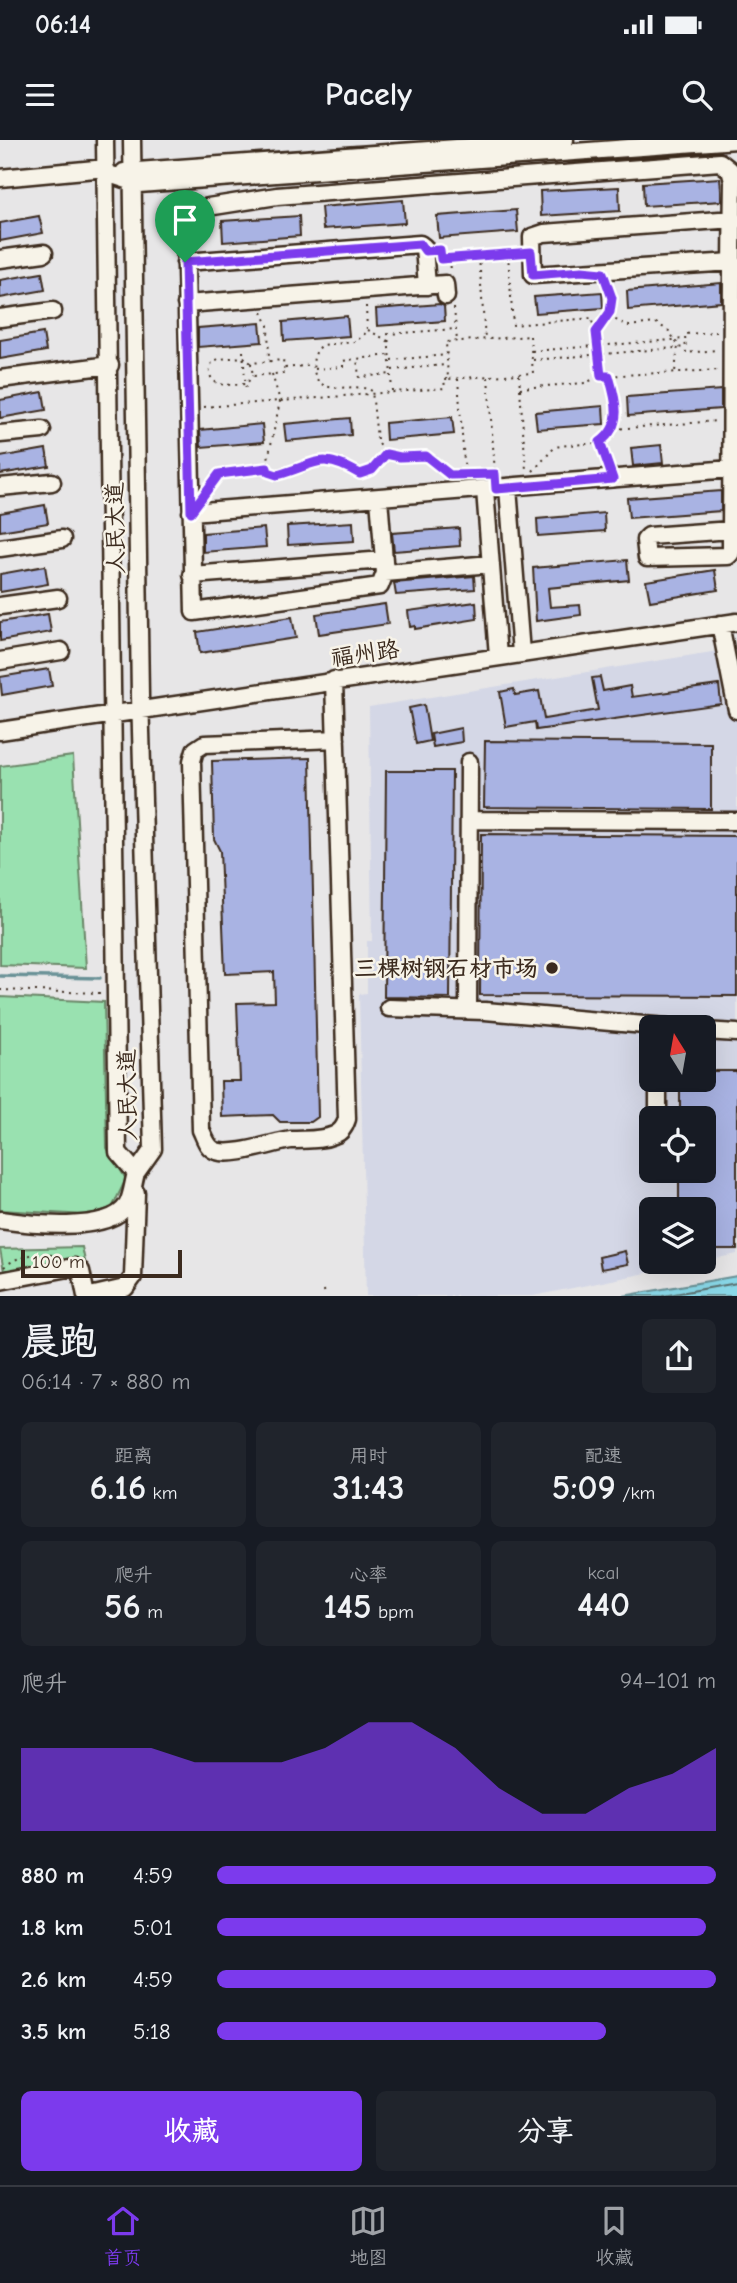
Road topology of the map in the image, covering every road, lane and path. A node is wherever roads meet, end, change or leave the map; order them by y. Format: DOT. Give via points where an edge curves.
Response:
graph roads {
  1 [pos="105,140"];
  2 [pos="132,140"];
  3 [pos="565,140"];
  4 [pos="737,140"];
  5 [pos="485,152"];
  6 [pos="457,154"];
  7 [pos="106,170"];
  8 [pos="0,178"];
  9 [pos="133,178"];
  10 [pos="487,180"];
  11 [pos="460,182"];
  12 [pos="733,219"];
  13 [pos="425,251"];
  14 [pos="531,252"];
  15 [pos="44,253"];
  16 [pos="508,254"];
  17 [pos="479,256"];
  18 [pos="0,259"];
  19 [pos="185,262"];
  20 [pos="732,262"];
  21 [pos="603,273"];
  22 [pos="427,286"];
  23 [pos="365,290"];
  24 [pos="446,296"];
  25 [pos="247,300"];
  26 [pos="186,304"];
  27 [pos="53,311"];
  28 [pos="608,316"];
  29 [pos="0,318"];
  30 [pos="456,329"];
  31 [pos="368,330"];
  32 [pos="732,331"];
  33 [pos="485,339"];
  34 [pos="685,339"];
  35 [pos="676,340"];
  36 [pos="388,342"];
  37 [pos="596,346"];
  38 [pos="686,347"];
  39 [pos="678,348"];
  40 [pos="732,349"];
  41 [pos="243,351"];
  42 [pos="531,351"];
  43 [pos="389,355"];
  44 [pos="447,355"];
  45 [pos="598,356"];
  46 [pos="244,357"];
  47 [pos="357,359"];
  48 [pos="390,360"];
  49 [pos="532,360"];
  50 [pos="270,362"];
  51 [pos="251,363"];
  52 [pos="110,365"];
  53 [pos="313,365"];
  54 [pos="447,365"];
  55 [pos="284,368"];
  56 [pos="314,369"];
  57 [pos="732,370"];
  58 [pos="391,372"];
  59 [pos="675,372"];
  60 [pos="519,373"];
  61 [pos="272,374"];
  62 [pos="253,376"];
  63 [pos="488,376"];
  64 [pos="601,376"];
  65 [pos="609,376"];
  66 [pos="458,378"];
  67 [pos="0,379"];
  68 [pos="448,379"];
  69 [pos="246,384"];
  70 [pos="520,388"];
  71 [pos="246,392"];
  72 [pos="393,392"];
  73 [pos="373,394"];
  74 [pos="280,401"];
  75 [pos="189,408"];
  76 [pos="732,419"];
  77 [pos="613,429"];
  78 [pos="42,430"];
  79 [pos="0,434"];
  80 [pos="600,442"];
  81 [pos="386,454"];
  82 [pos="267,468"];
  83 [pos="732,469"];
  84 [pos="613,479"];
  85 [pos="496,481"];
  86 [pos="52,482"];
  87 [pos="0,487"];
  88 [pos="379,498"];
  89 [pos="191,512"];
  90 [pos="731,530"];
  91 [pos="62,539"];
  92 [pos="0,548"];
  93 [pos="491,564"];
  94 [pos="384,567"];
  95 [pos="192,575"];
  96 [pos="58,598"];
  97 [pos="0,606"];
  98 [pos="737,622"];
  99 [pos="720,624"];
  100 [pos="61,651"];
  101 [pos="521,653"];
  102 [pos="498,656"];
  103 [pos="0,661"];
  104 [pos="334,680"];
  105 [pos="140,709"];
  106 [pos="737,710"];
  107 [pos="113,713"];
  108 [pos="0,731"];
  109 [pos="336,739"];
  110 [pos="469,762"];
  111 [pos="468,820"];
  112 [pos="737,821"];
  113 [pos="0,990"];
  114 [pos="116,994"];
  115 [pos="389,1008"];
  116 [pos="468,1010"];
  117 [pos="639,1025"];
  118 [pos="716,1032"];
  119 [pos="737,1034"];
  120 [pos="136,1173"];
  121 [pos="0,1220"];
  122 [pos="65,1257"];
  123 [pos="1,1275"];
  124 [pos="324,1290"];
  125 [pos="90,1296"];
  126 [pos="325,1296"];
  1 -- 7 [label="street, 人民大道"];
  2 -- 9 [label="street, 人民大道"];
  3 -- 5 [label="street"];
  4 -- 5 [label="street"];
  5 -- 6 [label="street"];
  5 -- 10 [label="street"];
  6 -- 9 [label="street"];
  6 -- 11 [label="street"];
  7 -- 8 [label="street"];
  7 -- 9 [label="street"];
  7 -- 52 [label="street, 人民大道"];
  9 -- 105 [label="street, 人民大道"];
  10 -- 11 [label="street"];
  10 -- 12 [label="street" via="720,162 732,175"];
  11 -- 19 [label="street" via="208,206 185,223"];
  12 -- 14 [label="street" via="544,233 531,237"];
  12 -- 20 [label="street"];
  13 -- 17 [label="path" via="440,250 441,259"];
  13 -- 19 [label="street" via="420,244"];
  13 -- 22 [label="street"];
  14 -- 16 [label="path"];
  14 -- 21 [label="street" via="533,275"];
  15 -- 18 [label="street"];
  16 -- 17 [label="path"];
  16 -- 37 [label="path" via="513,325 592,318"];
  17 -- 33 [label="path"];
  19 -- 26 [label="street"];
  20 -- 21 [label="street"];
  20 -- 32 [label="street"];
  21 -- 28 [label="path" via="612,294"];
  22 -- 23 [label="street"];
  22 -- 24 [label="street" via="445,284"];
  23 -- 25 [label="street"];
  23 -- 31 [label="path"];
  25 -- 26 [label="street"];
  25 -- 50 [label="path" via="267,320"];
  26 -- 75 [label="street"];
  27 -- 29 [label="street"];
  28 -- 35 [label="path" via="629,326 663,326"];
  28 -- 37 [label="path" via="597,328"];
  30 -- 36 [label="path" via="388,334"];
  31 -- 36 [label="path"];
  31 -- 53 [label="path" via="355,342 322,345"];
  32 -- 34 [label="path" via="685,334"];
  32 -- 40 [label="street"];
  33 -- 42 [label="path" via="530,336"];
  33 -- 44 [label="path" via="446,342"];
  34 -- 35 [label="path"];
  34 -- 38 [label="path"];
  35 -- 37 [label="path"];
  35 -- 39 [label="path"];
  36 -- 43 [label="path"];
  37 -- 42 [label="path"];
  37 -- 45 [label="path"];
  38 -- 39 [label="path"];
  38 -- 40 [label="path" via="686,353"];
  39 -- 45 [label="path"];
  39 -- 59 [label="path"];
  40 -- 57 [label="street"];
  41 -- 46 [label="path"];
  42 -- 49 [label="path"];
  43 -- 47 [label="path"];
  43 -- 48 [label="path"];
  44 -- 48 [label="path"];
  44 -- 54 [label="path"];
  45 -- 49 [label="path"];
  45 -- 64 [label="path"];
  46 -- 51 [label="path"];
  46 -- 69 [label="path"];
  46 -- 69 [label="path" via="218,359 209,369 216,384"];
  47 -- 56 [label="path" via="343,361 343,367"];
  47 -- 58 [label="path" via="359,377"];
  48 -- 58 [label="path"];
  49 -- 60 [label="path" via="533,373"];
  50 -- 51 [label="path"];
  50 -- 55 [label="path" via="284,360"];
  51 -- 62 [label="path"];
  52 -- 67 [label="street"];
  52 -- 107 [label="street, 人民大道"];
  53 -- 55 [label="path"];
  53 -- 56 [label="path"];
  54 -- 58 [label="path"];
  54 -- 68 [label="path"];
  55 -- 61 [label="path" via="285,373"];
  56 -- 73 [label="path" via="323,386 369,388"];
  57 -- 59 [label="path"];
  57 -- 76 [label="street"];
  58 -- 72 [label="path"];
  59 -- 65 [label="path"];
  60 -- 63 [label="path"];
  60 -- 70 [label="path"];
  61 -- 62 [label="path"];
  61 -- 74 [label="path"];
  62 -- 69 [label="path"];
  63 -- 66 [label="path"];
  63 -- 85 [label="path"];
  64 -- 65 [label="path"];
  64 -- 70 [label="path" via="585,383"];
  65 -- 80 [label="path" via="616,422"];
  66 -- 68 [label="path"];
  66 -- 81 [label="path" via="466,476 450,475 426,456"];
  68 -- 72 [label="path" via="444,379 445,388"];
  69 -- 71 [label="path"];
  70 -- 80 [label="path" via="526,472 537,469 555,447"];
  72 -- 73 [label="path"];
  73 -- 74 [label="path"];
  73 -- 81 [label="path" via="377,439"];
  74 -- 75 [label="path"];
  74 -- 82 [label="path"];
  75 -- 89 [label="street"];
  76 -- 77 [label="path"];
  76 -- 83 [label="street"];
  78 -- 79 [label="street"];
  80 -- 84 [label="path"];
  81 -- 82 [label="path" via="372,470 360,474 334,461 305,463 277,475"];
  82 -- 89 [label="path" via="219,474"];
  83 -- 84 [label="street"];
  83 -- 90 [label="street"];
  84 -- 85 [label="street"];
  85 -- 88 [label="street"];
  85 -- 93 [label="street"];
  85 -- 101 [label="street"];
  86 -- 87 [label="street"];
  88 -- 89 [label="street"];
  88 -- 94 [label="street"];
  89 -- 95 [label="street"];
  90 -- 90 [label="street" via="730,555 646,558 649,536"];
  91 -- 92 [label="street"];
  93 -- 94 [label="street"];
  93 -- 102 [label="street"];
  94 -- 95 [label="street"];
  94 -- 95 [label="street" via="383,583 373,589 197,614 192,606"];
  96 -- 97 [label="street"];
  98 -- 99 [label="street, 福州路"];
  99 -- 101 [label="street, 福州路"];
  99 -- 106 [label="street"];
  100 -- 103 [label="street"];
  101 -- 102 [label="street, 福州路"];
  102 -- 104 [label="street, 福州路"];
  104 -- 105 [label="street, 福州路"];
  104 -- 109 [label="street"];
  105 -- 107 [label="street, 福州路"];
  105 -- 120 [label="street, 人民大道" via="153,1149"];
  107 -- 108 [label="street, 福州路"];
  107 -- 114 [label="street, 人民大道"];
  109 -- 109 [label="street" via="347,1119 337,1134 320,1139 214,1150 201,1130 195,750 204,744"];
  110 -- 111 [label="street"];
  111 -- 112 [label="street"];
  111 -- 116 [label="street"];
  113 -- 114 [label="path"];
  114 -- 120 [label="street, 人民大道" via="118,1152"];
  115 -- 116 [label="street"];
  116 -- 117 [label="street"];
  118 -- 119 [label="street"];
  120 -- 121 [label="street" via="128,1204 110,1220 68,1224"];
  120 -- 125 [label="street" via="135,1272 125,1288"];
  122 -- 123 [label="path" via="29,1255 15,1259"];
  123 -- 125 [label="street" via="74,1267 81,1271"];
  124 -- 126 [label="path"];
}
